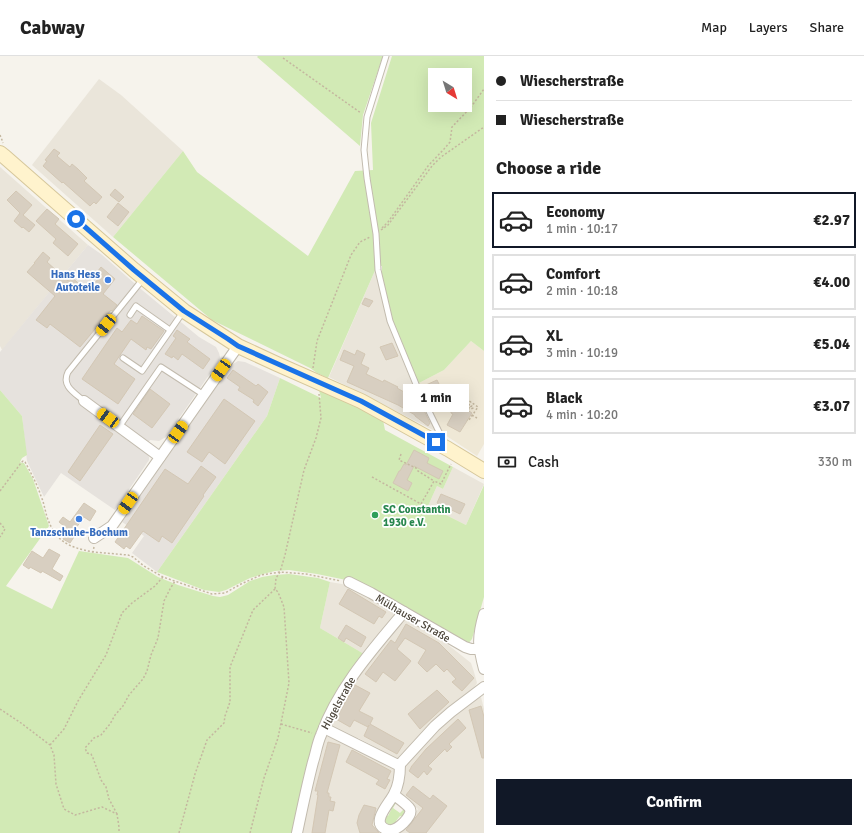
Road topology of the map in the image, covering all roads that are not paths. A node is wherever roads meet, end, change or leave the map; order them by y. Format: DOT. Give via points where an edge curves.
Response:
graph roads {
  1 [pos="386,56"];
  2 [pos="0,153"];
  3 [pos="143,278"];
  4 [pos="184,311"];
  5 [pos="130,315"];
  6 [pos="170,330"];
  7 [pos="238,346"];
  8 [pos="123,358"];
  9 [pos="204,395"];
  10 [pos="84,401"];
  11 [pos="119,427"];
  12 [pos="452,451"];
  13 [pos="160,457"];
  14 [pos="484,471"];
  15 [pos="94,538"];
  16 [pos="349,582"];
  17 [pos="404,612"];
  18 [pos="484,614"];
  19 [pos="479,649"];
  20 [pos="484,669"];
  21 [pos="484,686"];
  22 [pos="322,732"];
  23 [pos="400,764"];
  24 [pos="394,795"];
  25 [pos="297,833"];
  1 -- 12 [label="lane" via="367,117 364,150 376,234 378,270 390,321 418,389"];
  2 -- 3 [label="main road"];
  3 -- 4 [label="main road"];
  3 -- 10 [label="lane" via="65,378 71,390"];
  4 -- 6 [label="lane"];
  4 -- 7 [label="main road"];
  5 -- 6 [label="lane" via="136,306"];
  6 -- 8 [label="lane" via="142,371"];
  7 -- 9 [label="street"];
  7 -- 12 [label="main road" via="361,401"];
  9 -- 11 [label="lane" via="161,366"];
  9 -- 13 [label="street"];
  10 -- 11 [label="street"];
  11 -- 13 [label="street"];
  12 -- 14 [label="main road"];
  13 -- 15 [label="street" via="112,526"];
  16 -- 17 [label="street, Mülhauser Straße"];
  17 -- 19 [label="street, Mülhauser Straße" via="465,647"];
  17 -- 22 [label="street, Hügelstraße" via="356,671"];
  18 -- 19 [label="street" via="479,632"];
  19 -- 20 [label="street"];
  21 -- 23 [label="street" via="440,722"];
  22 -- 23 [label="street"];
  22 -- 25 [label="street, Hügelstraße"];
  23 -- 24 [label="street" via="399,781"];
}
